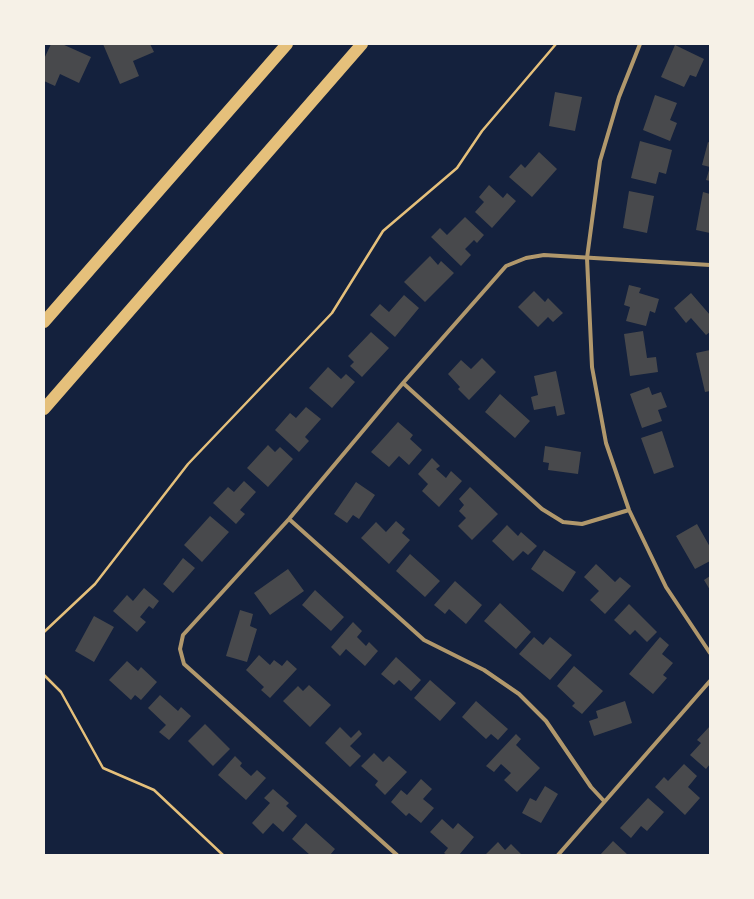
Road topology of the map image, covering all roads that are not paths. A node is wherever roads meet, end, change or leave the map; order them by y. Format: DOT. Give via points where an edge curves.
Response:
graph roads {
  1 [pos="287,44"];
  2 [pos="362,44"];
  3 [pos="640,44"];
  4 [pos="587,258"];
  5 [pos="710,265"];
  6 [pos="44,322"];
  7 [pos="403,383"];
  8 [pos="44,409"];
  9 [pos="629,510"];
  10 [pos="289,518"];
  11 [pos="710,653"];
  12 [pos="710,681"];
  13 [pos="604,802"];
  14 [pos="397,855"];
  15 [pos="558,855"];
  1 -- 6 [label="highway"];
  2 -- 8 [label="highway"];
  3 -- 4 [label="street" via="619,97 600,161"];
  4 -- 5 [label="street"];
  4 -- 7 [label="street" via="544,255 526,258 506,266"];
  4 -- 9 [label="street" via="592,367 606,443"];
  7 -- 9 [label="street" via="542,509 563,522 582,524"];
  7 -- 10 [label="street"];
  9 -- 11 [label="street" via="666,587"];
  10 -- 13 [label="street" via="424,640 484,670 519,694 546,721 591,788"];
  10 -- 14 [label="street" via="184,635 180,649 184,664"];
  12 -- 13 [label="street"];
  13 -- 15 [label="street"];
}
